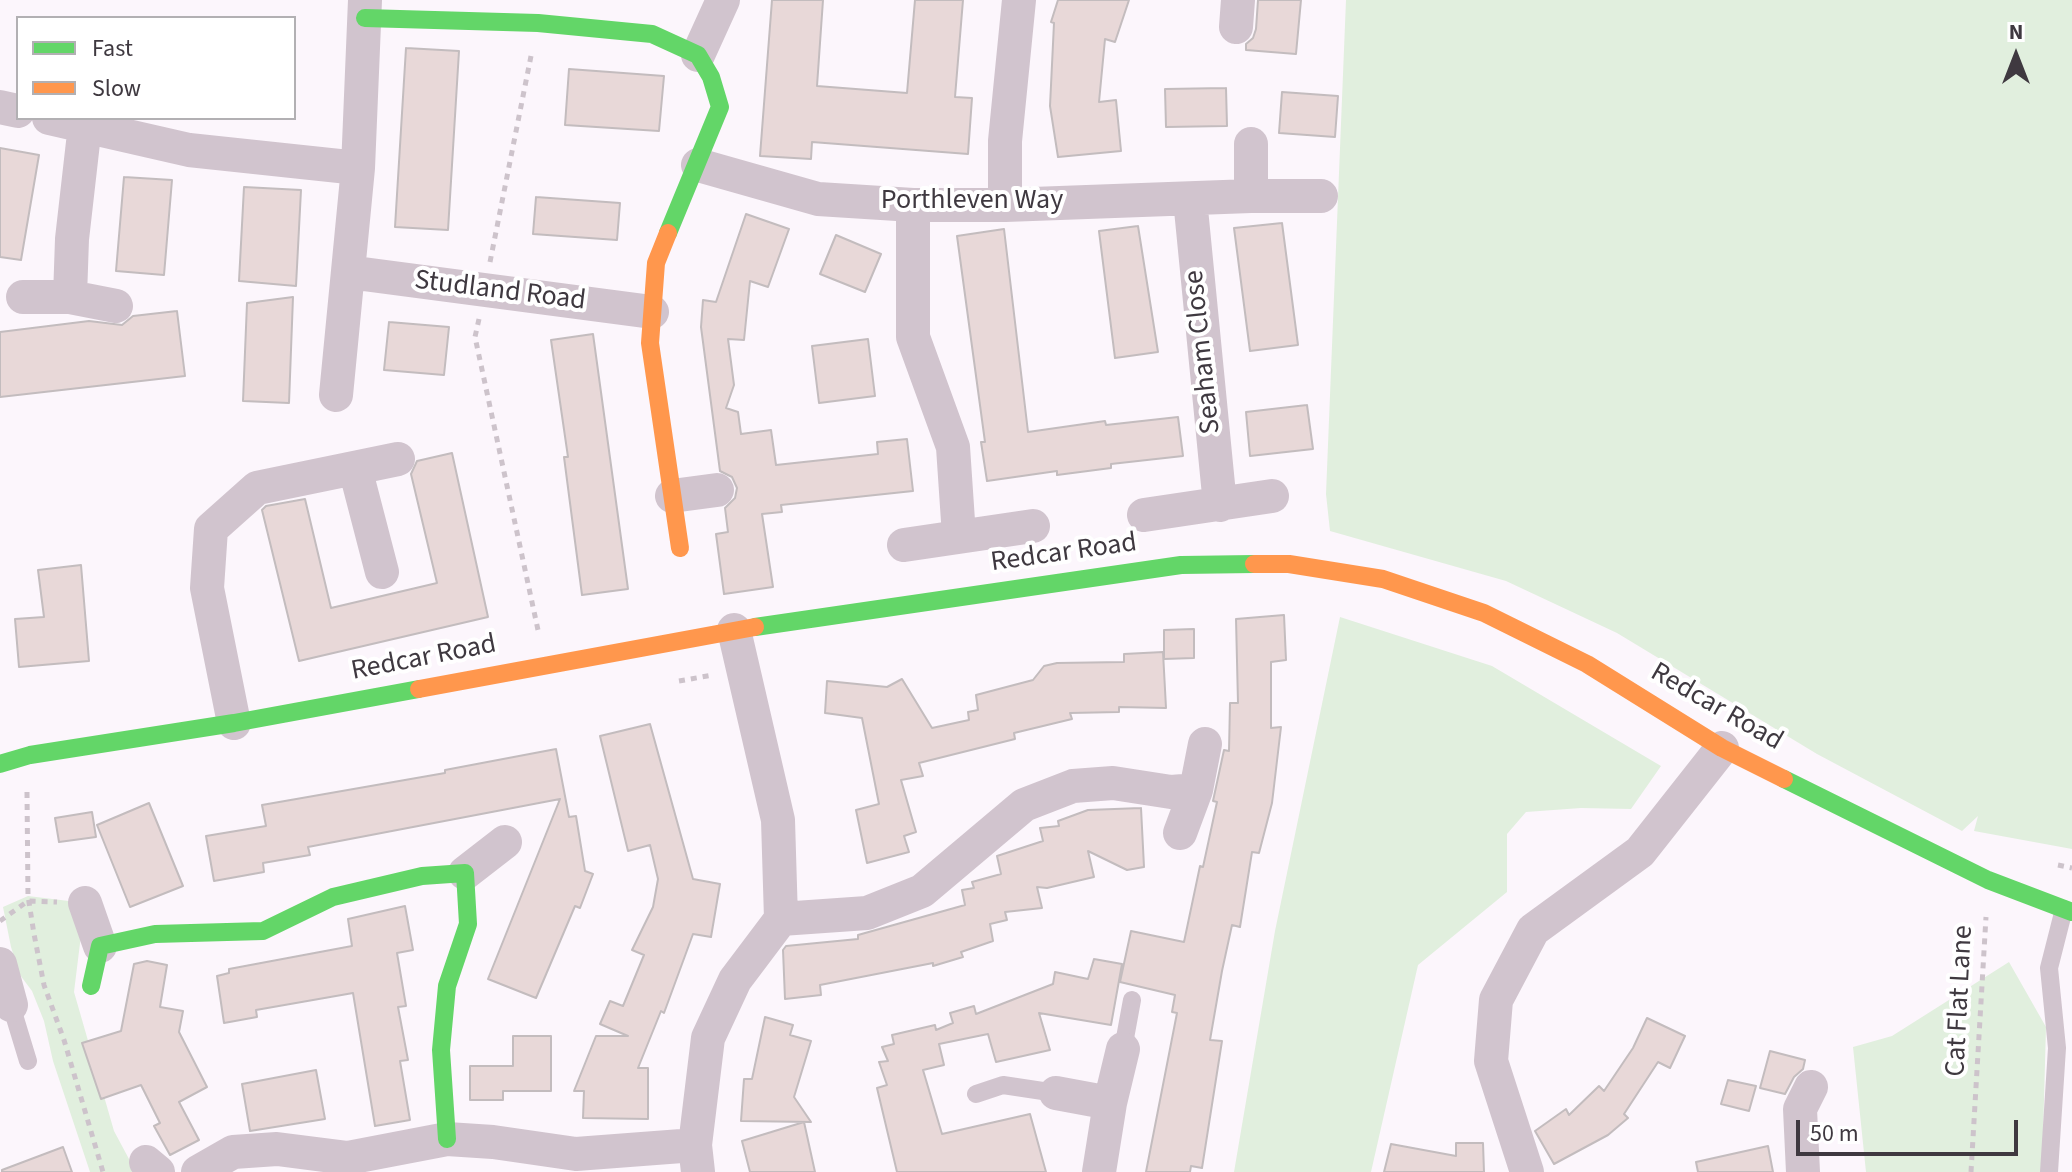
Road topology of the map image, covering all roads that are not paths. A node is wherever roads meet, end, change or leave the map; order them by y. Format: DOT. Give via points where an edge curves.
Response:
graph roads {
  1 [pos="723,0"];
  2 [pos="1019,0"];
  3 [pos="365,9"];
  4 [pos="698,55"];
  5 [pos="59,120"];
  6 [pos="85,125"];
  7 [pos="1251,144"];
  8 [pos="698,165"];
  9 [pos="358,168"];
  10 [pos="1251,196"];
  11 [pos="1321,196"];
  12 [pos="1190,199"];
  13 [pos="913,205"];
  14 [pos="1005,205"];
  15 [pos="348,272"];
  16 [pos="23,297"];
  17 [pos="70,297"];
  18 [pos="116,306"];
  19 [pos="652,312"];
  20 [pos="336,395"];
  21 [pos="398,459"];
  22 [pos="355,468"];
  23 [pos="717,490"];
  24 [pos="672,496"];
  25 [pos="1272,496"];
  26 [pos="1220,505"];
  27 [pos="1144,515"];
  28 [pos="1033,526"];
  29 [pos="959,536"];
  30 [pos="904,545"];
  31 [pos="680,548"];
  32 [pos="382,572"];
  33 [pos="734,630"];
  34 [pos="234,723"];
  35 [pos="1205,744"];
  36 [pos="1722,748"];
  37 [pos="0,764"];
  38 [pos="1196,790"];
  39 [pos="1180,833"];
  40 [pos="505,842"];
  41 [pos="465,873"];
  42 [pos="85,903"];
  43 [pos="2068,910"];
  44 [pos="781,919"];
  45 [pos="100,946"];
  46 [pos="0,964"];
  47 [pos="91,986"];
  48 [pos="1132,1000"];
  49 [pos="11,1005"];
  50 [pos="1123,1049"];
  51 [pos="28,1061"];
  52 [pos="1811,1087"];
  53 [pos="1056,1093"];
  54 [pos="976,1094"];
  55 [pos="1110,1103"];
  56 [pos="447,1139"];
  57 [pos="697,1158"];
  58 [pos="198,1172"];
  59 [pos="1099,1172"];
  60 [pos="1527,1172"];
  61 [pos="1803,1172"];
  62 [pos="2049,1172"];
  1 -- 4 [label="street"];
  2 -- 14 [label="street" via="1005,141"];
  3 -- 4 [label="street" via="652,34"];
  3 -- 9 [label="street"];
  4 -- 8 [label="street" via="720,107"];
  5 -- 6 [label="street"];
  6 -- 9 [label="street" via="189,150"];
  6 -- 17 [label="street"];
  7 -- 10 [label="street"];
  8 -- 13 [label="street, Porthleven Way" via="818,199"];
  8 -- 19 [label="street" via="656,263"];
  9 -- 15 [label="street"];
  10 -- 11 [label="street, Porthleven Way"];
  10 -- 12 [label="street, Porthleven Way"];
  12 -- 14 [label="street, Porthleven Way"];
  12 -- 26 [label="street, Seaham Close"];
  13 -- 14 [label="street, Porthleven Way"];
  13 -- 29 [label="street" via="913,337 953,447"];
  15 -- 19 [label="street, Studland Road"];
  15 -- 20 [label="street"];
  16 -- 17 [label="street"];
  17 -- 18 [label="street"];
  19 -- 24 [label="street" via="650,343"];
  21 -- 22 [label="street"];
  22 -- 32 [label="street"];
  22 -- 34 [label="street" via="257,488 211,529 207,588"];
  23 -- 24 [label="street"];
  24 -- 31 [label="street"];
  25 -- 26 [label="street"];
  26 -- 27 [label="street"];
  28 -- 29 [label="street"];
  29 -- 30 [label="street"];
  33 -- 34 [label="street, Redcar Road"];
  33 -- 36 [label="street, Redcar Road" via="1181,565 1289,564 1383,579 1484,613 1587,664"];
  33 -- 44 [label="street" via="778,820"];
  34 -- 37 [label="street, Redcar Road"];
  35 -- 38 [label="street"];
  36 -- 43 [label="street, Redcar Road" via="1918,848"];
  36 -- 60 [label="street" via="1640,852 1533,930 1496,1000 1491,1061"];
  38 -- 39 [label="street"];
  38 -- 44 [label="street" via="1171,792 1113,783 1073,786 1024,805 922,891 867,913"];
  40 -- 41 [label="street"];
  41 -- 45 [label="street" via="422,876 333,897 263,931 155,934"];
  41 -- 56 [label="street" via="468,924 447,986 441,1050"];
  42 -- 45 [label="street"];
  43 -- 62 [label="lane" via="2049,968 2057,1048"];
  44 -- 57 [label="street" via="735,980 708,1038"];
  45 -- 47 [label="street"];
  46 -- 49 [label="street"];
  48 -- 50 [label="lane"];
  49 -- 51 [label="lane"];
  50 -- 55 [label="street"];
  52 -- 61 [label="street" via="1798,1125"];
  53 -- 54 [label="lane" via="1003,1085"];
  53 -- 55 [label="street"];
  55 -- 59 [label="street"];
  56 -- 57 [label="street" via="576,1154"];
  56 -- 58 [label="street" via="348,1158 277,1149 233,1152"];
}
